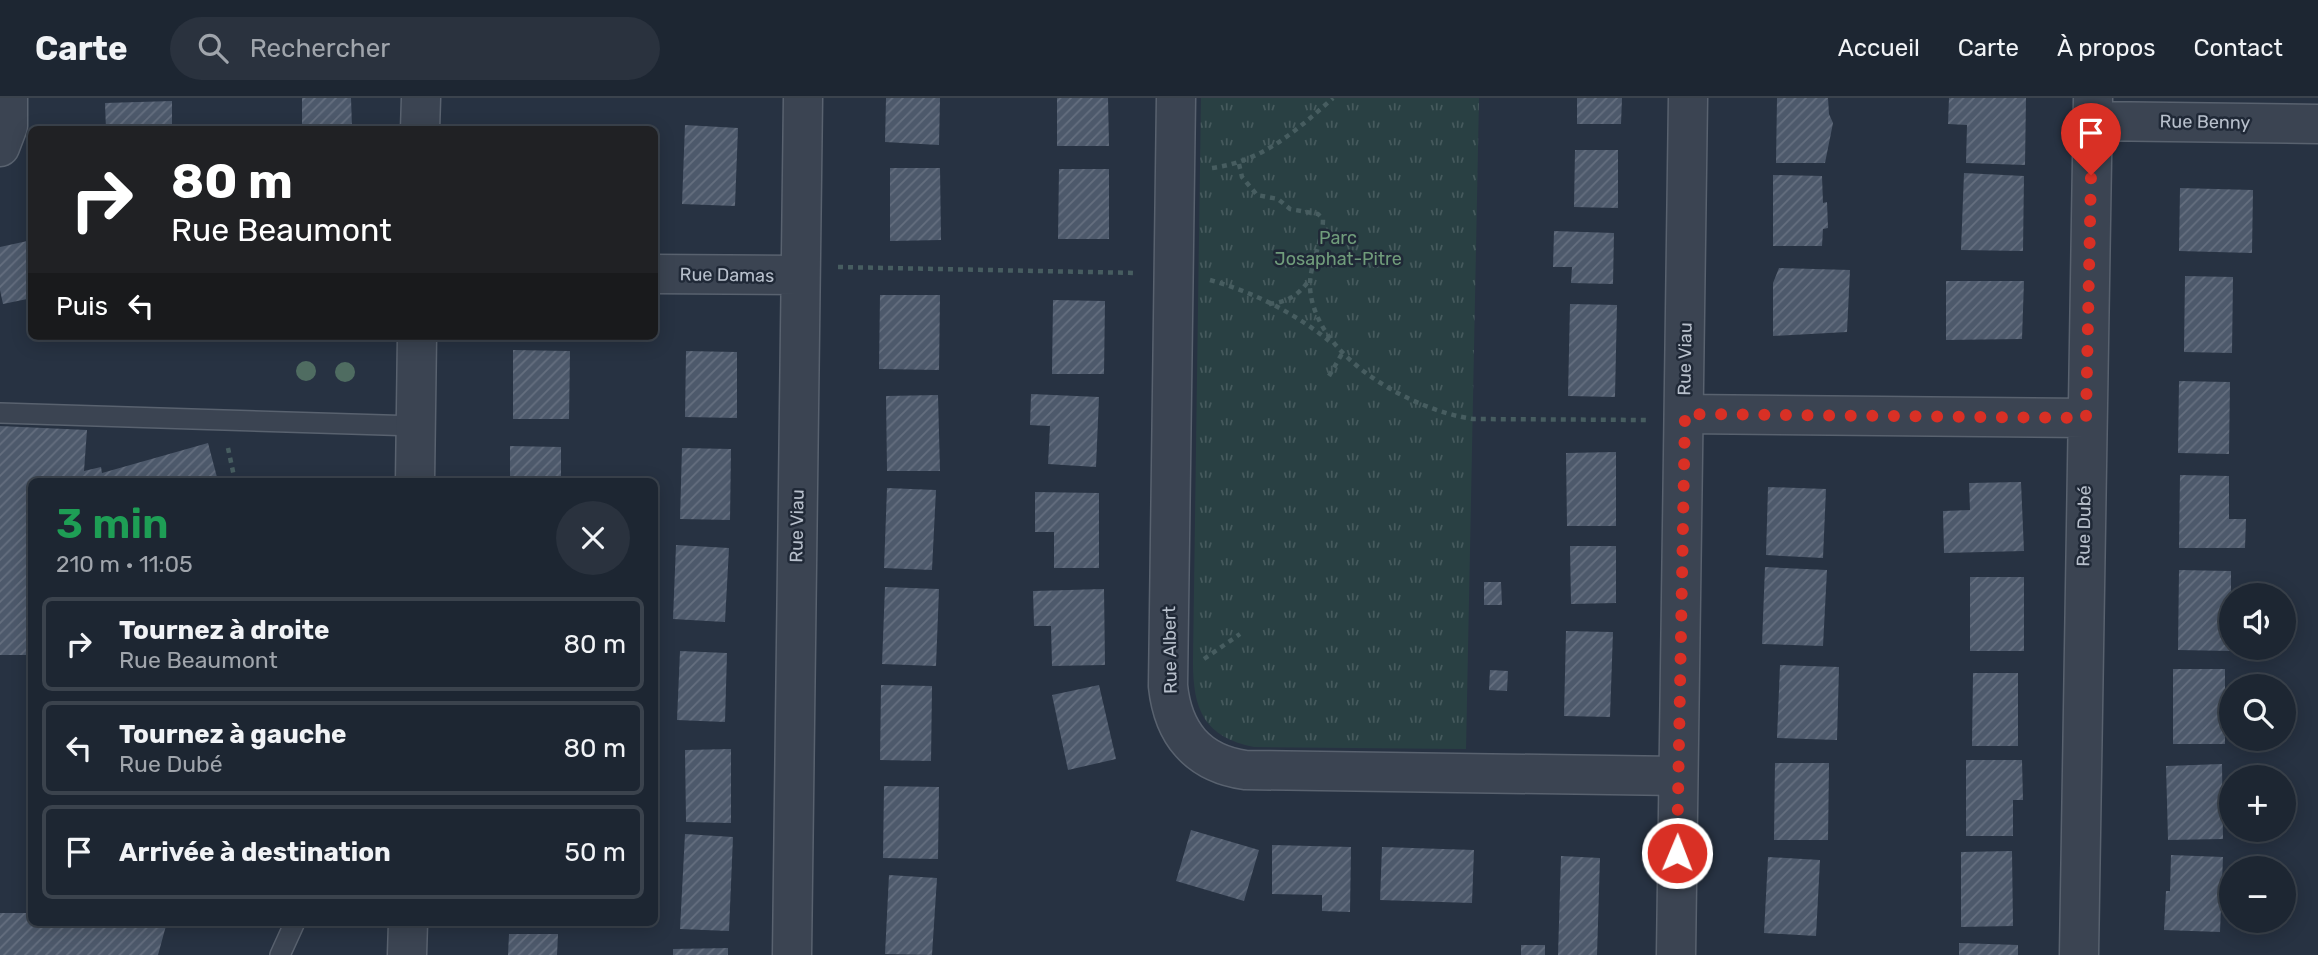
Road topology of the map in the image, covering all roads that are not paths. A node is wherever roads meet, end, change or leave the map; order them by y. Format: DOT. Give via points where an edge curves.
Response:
graph roads {
  1 [pos="8,98"];
  2 [pos="421,98"];
  3 [pos="803,98"];
  4 [pos="1176,98"];
  5 [pos="1688,98"];
  6 [pos="2093,110"];
  7 [pos="2318,124"];
  8 [pos="420,126"];
  9 [pos="0,147"];
  10 [pos="813,271"];
  11 [pos="658,274"];
  12 [pos="417,340"];
  13 [pos="0,413"];
  14 [pos="1671,417"];
  15 [pos="2086,418"];
  16 [pos="416,426"];
  17 [pos="415,478"];
  18 [pos="1678,776"];
  19 [pos="293,926"];
  20 [pos="408,926"];
  21 [pos="281,955"];
  22 [pos="407,955"];
  23 [pos="792,955"];
  24 [pos="1676,955"];
  25 [pos="2079,955"];
  1 -- 9 [label="street" via="8,125"];
  2 -- 8 [label="street"];
  3 -- 10 [label="street, Rue Viau"];
  4 -- 18 [label="street, Rue Albert" via="1168,686 1174,715 1187,739 1212,762 1245,770"];
  5 -- 14 [label="street, Rue Viau"];
  6 -- 7 [label="street, Rue Benny"];
  6 -- 15 [label="street, Rue Dubé"];
  10 -- 11 [label="street, Rue Damas"];
  10 -- 23 [label="street, Rue Viau"];
  12 -- 16 [label="street"];
  13 -- 16 [label="lane"];
  14 -- 15 [label="street"];
  14 -- 18 [label="street, Rue Viau"];
  15 -- 25 [label="street, Rue Dubé"];
  16 -- 17 [label="street"];
  18 -- 24 [label="street, Rue Viau"];
  19 -- 21 [label="lane"];
  20 -- 22 [label="street"];
}
